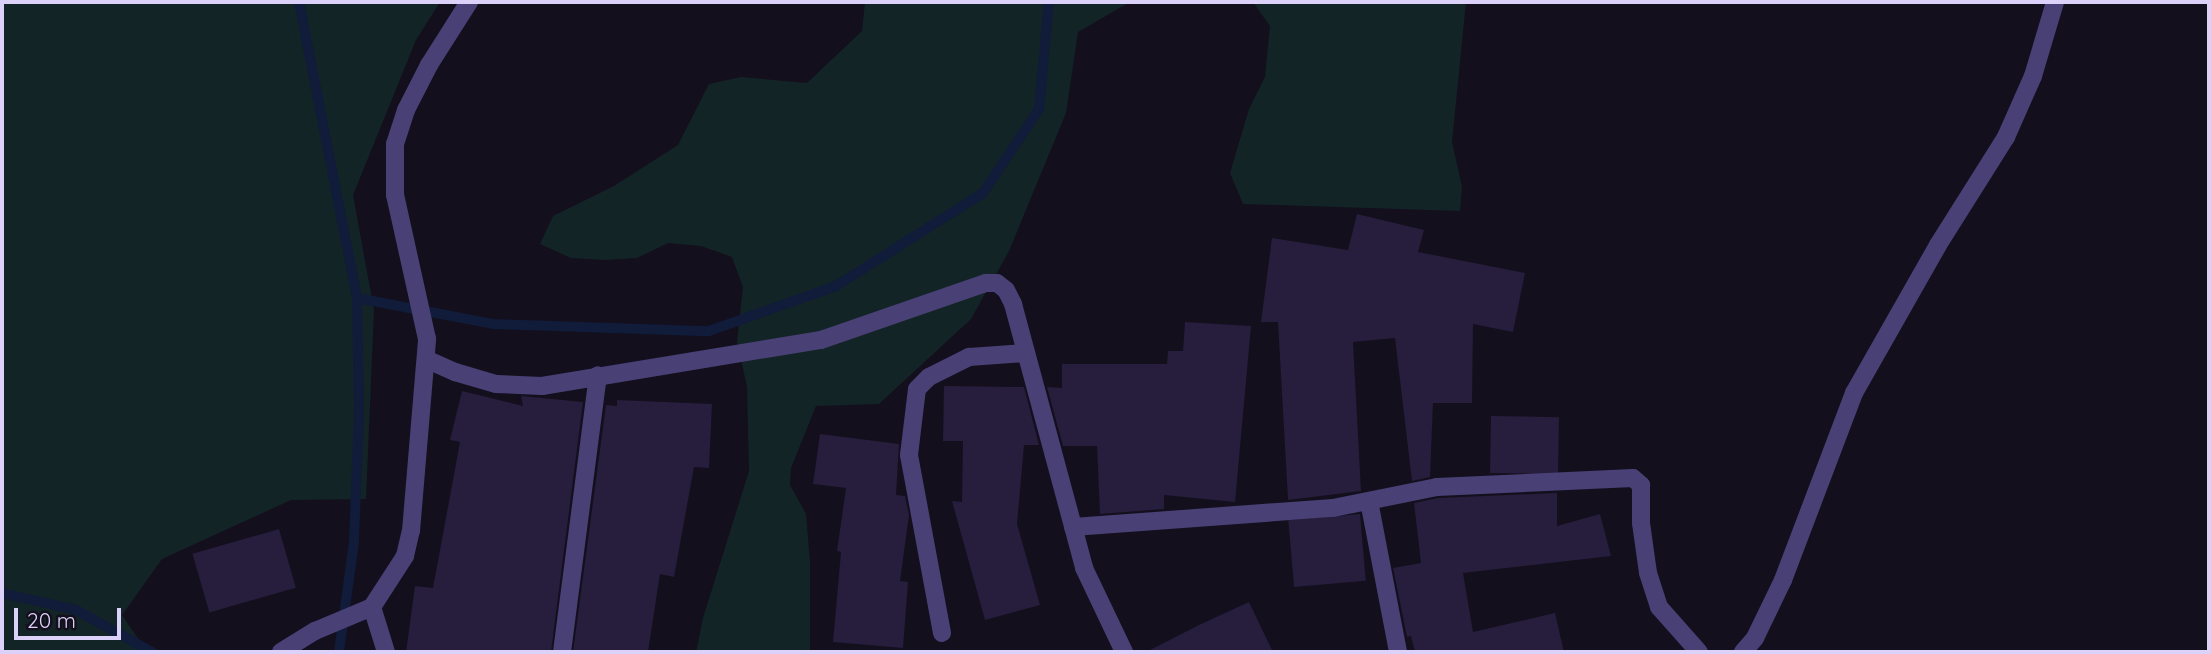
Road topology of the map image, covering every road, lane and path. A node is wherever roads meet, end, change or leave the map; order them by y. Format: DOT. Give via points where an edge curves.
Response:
graph roads {
  1 [pos="469,2"];
  2 [pos="2055,2"];
  3 [pos="1026,353"];
  4 [pos="428,360"];
  5 [pos="598,375"];
  6 [pos="1369,501"];
  7 [pos="1073,527"];
  8 [pos="372,607"];
  9 [pos="942,633"];
  10 [pos="281,652"];
  11 [pos="386,652"];
  12 [pos="562,652"];
  13 [pos="1124,652"];
  14 [pos="1398,652"];
  15 [pos="1699,652"];
  16 [pos="1743,652"];
  1 -- 4 [label="street" via="429,65 406,110 395,145 395,195"];
  2 -- 16 [label="street" via="2033,76 2006,137 1854,393 1783,580 1755,638"];
  3 -- 5 [label="street" via="1006,290 997,283 986,283 821,340"];
  3 -- 7 [label="street"];
  3 -- 9 [label="street" via="969,357 929,377 917,389 909,456"];
  4 -- 5 [label="street" via="496,384 542,386"];
  4 -- 8 [label="street" via="411,531 405,556"];
  5 -- 12 [label="street"];
  6 -- 7 [label="street" via="1256,515"];
  6 -- 14 [label="street"];
  6 -- 15 [label="street" via="1437,486 1637,479 1648,573 1656,596 1660,607"];
  7 -- 13 [label="street" via="1084,568"];
  8 -- 10 [label="street" via="314,631"];
  8 -- 11 [label="street"];
}
